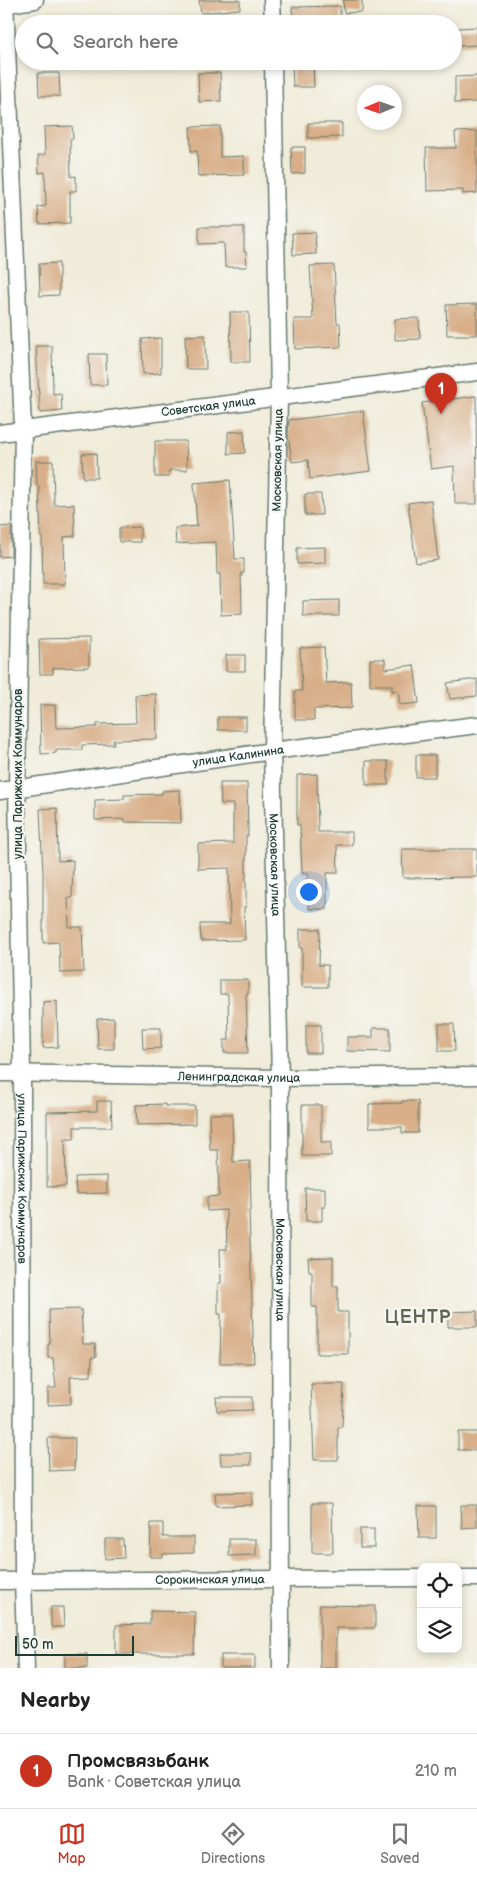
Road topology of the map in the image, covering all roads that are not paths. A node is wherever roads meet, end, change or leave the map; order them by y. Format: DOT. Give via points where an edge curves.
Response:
graph roads {
  1 [pos="35,0"];
  2 [pos="272,0"];
  3 [pos="3,3"];
  4 [pos="273,15"];
  5 [pos="273,70"];
  6 [pos="477,372"];
  7 [pos="279,397"];
  8 [pos="23,429"];
  9 [pos="0,433"];
  10 [pos="477,725"];
  11 [pos="272,751"];
  12 [pos="17,789"];
  13 [pos="0,791"];
  14 [pos="0,1073"];
  15 [pos="22,1073"];
  16 [pos="477,1076"];
  17 [pos="280,1078"];
  18 [pos="417,1578"];
  19 [pos="462,1578"];
  20 [pos="477,1578"];
  21 [pos="281,1579"];
  22 [pos="0,1581"];
  23 [pos="23,1581"];
  24 [pos="26,1668"];
  25 [pos="281,1668"];
  1 -- 3 [label="street"];
  2 -- 4 [label="street"];
  3 -- 8 [label="street, улица Парижских Коммунаров"];
  5 -- 7 [label="street, Московская улица"];
  6 -- 7 [label="street, Советская улица"];
  7 -- 8 [label="street, Советская улица"];
  7 -- 11 [label="street, Московская улица"];
  8 -- 9 [label="street, Советская улица"];
  8 -- 12 [label="street, улица Парижских Коммунаров"];
  10 -- 11 [label="street, улица Калинина"];
  11 -- 12 [label="street, улица Калинина"];
  11 -- 17 [label="street, Московская улица"];
  12 -- 13 [label="street, улица Калинина"];
  12 -- 15 [label="street, улица Парижских Коммунаров"];
  14 -- 15 [label="street, Ленинградская улица"];
  15 -- 17 [label="street, Ленинградская улица"];
  15 -- 23 [label="street, улица Парижских Коммунаров"];
  16 -- 17 [label="street, Ленинградская улица"];
  17 -- 21 [label="street, Московская улица"];
  18 -- 21 [label="street, Сорокинская улица"];
  19 -- 20 [label="street"];
  21 -- 23 [label="street, Сорокинская улица"];
  21 -- 25 [label="street, Московская улица"];
  22 -- 23 [label="street, Сорокинская улица"];
  23 -- 24 [label="street, улица Парижских Коммунаров"];
}
